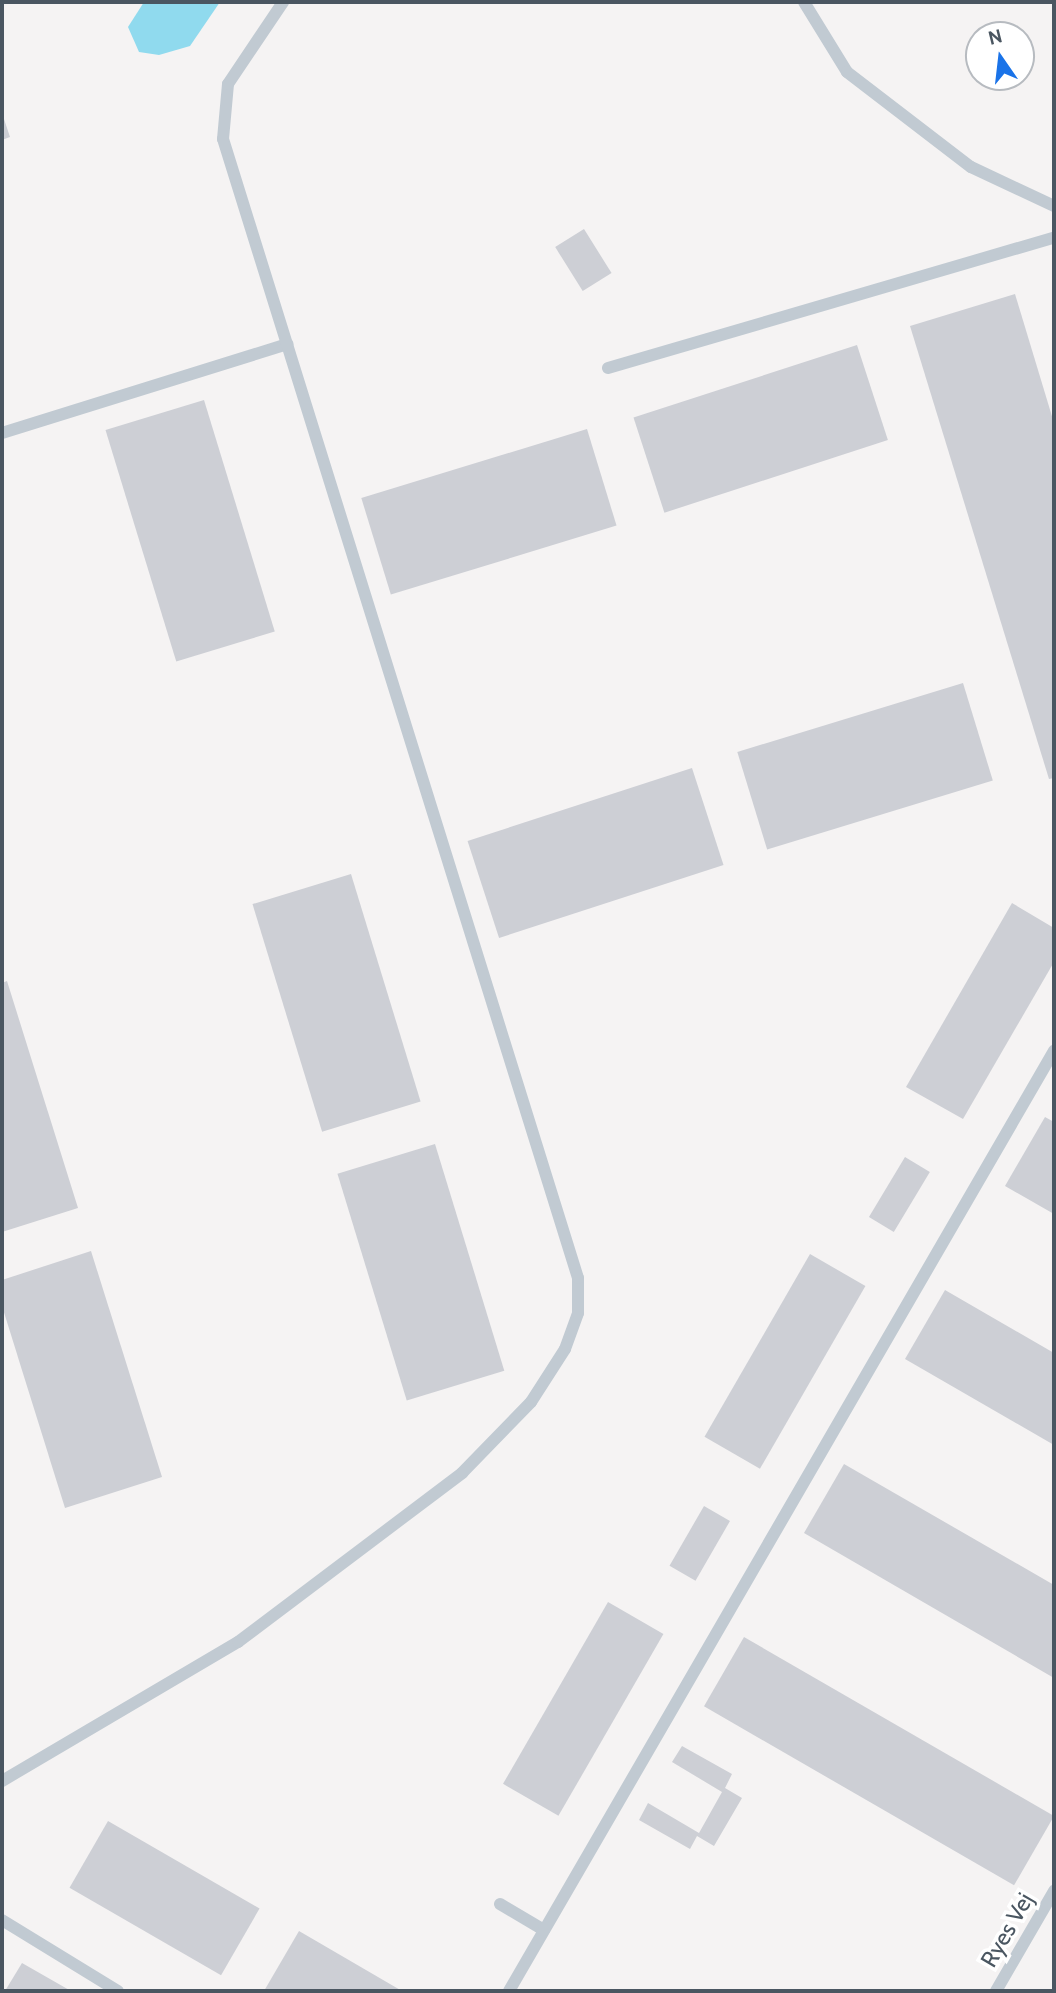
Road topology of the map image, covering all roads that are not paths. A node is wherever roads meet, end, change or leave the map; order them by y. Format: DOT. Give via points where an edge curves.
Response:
graph roads {
  1 [pos="284,2"];
  2 [pos="804,2"];
  3 [pos="1054,206"];
  4 [pos="1054,238"];
  5 [pos="287,344"];
  6 [pos="608,368"];
  7 [pos="2,433"];
  8 [pos="1054,1051"];
  9 [pos="2,1781"];
  10 [pos="1054,1891"];
  11 [pos="500,1905"];
  12 [pos="2,1920"];
  13 [pos="544,1930"];
  14 [pos="118,1991"];
  15 [pos="509,1991"];
  16 [pos="996,1991"];
  1 -- 5 [label="lane" via="241,61 222,110 223,139"];
  2 -- 3 [label="lane" via="847,72 971,167"];
  4 -- 6 [label="lane"];
  5 -- 7 [label="lane"];
  5 -- 9 [label="lane" via="578,1279 578,1313 565,1349 531,1402 462,1473 237,1642"];
  8 -- 13 [label="lane"];
  10 -- 16 [label="lane, Ryes Vej"];
  11 -- 13 [label="lane"];
  12 -- 14 [label="lane"];
  13 -- 15 [label="lane"];
}
